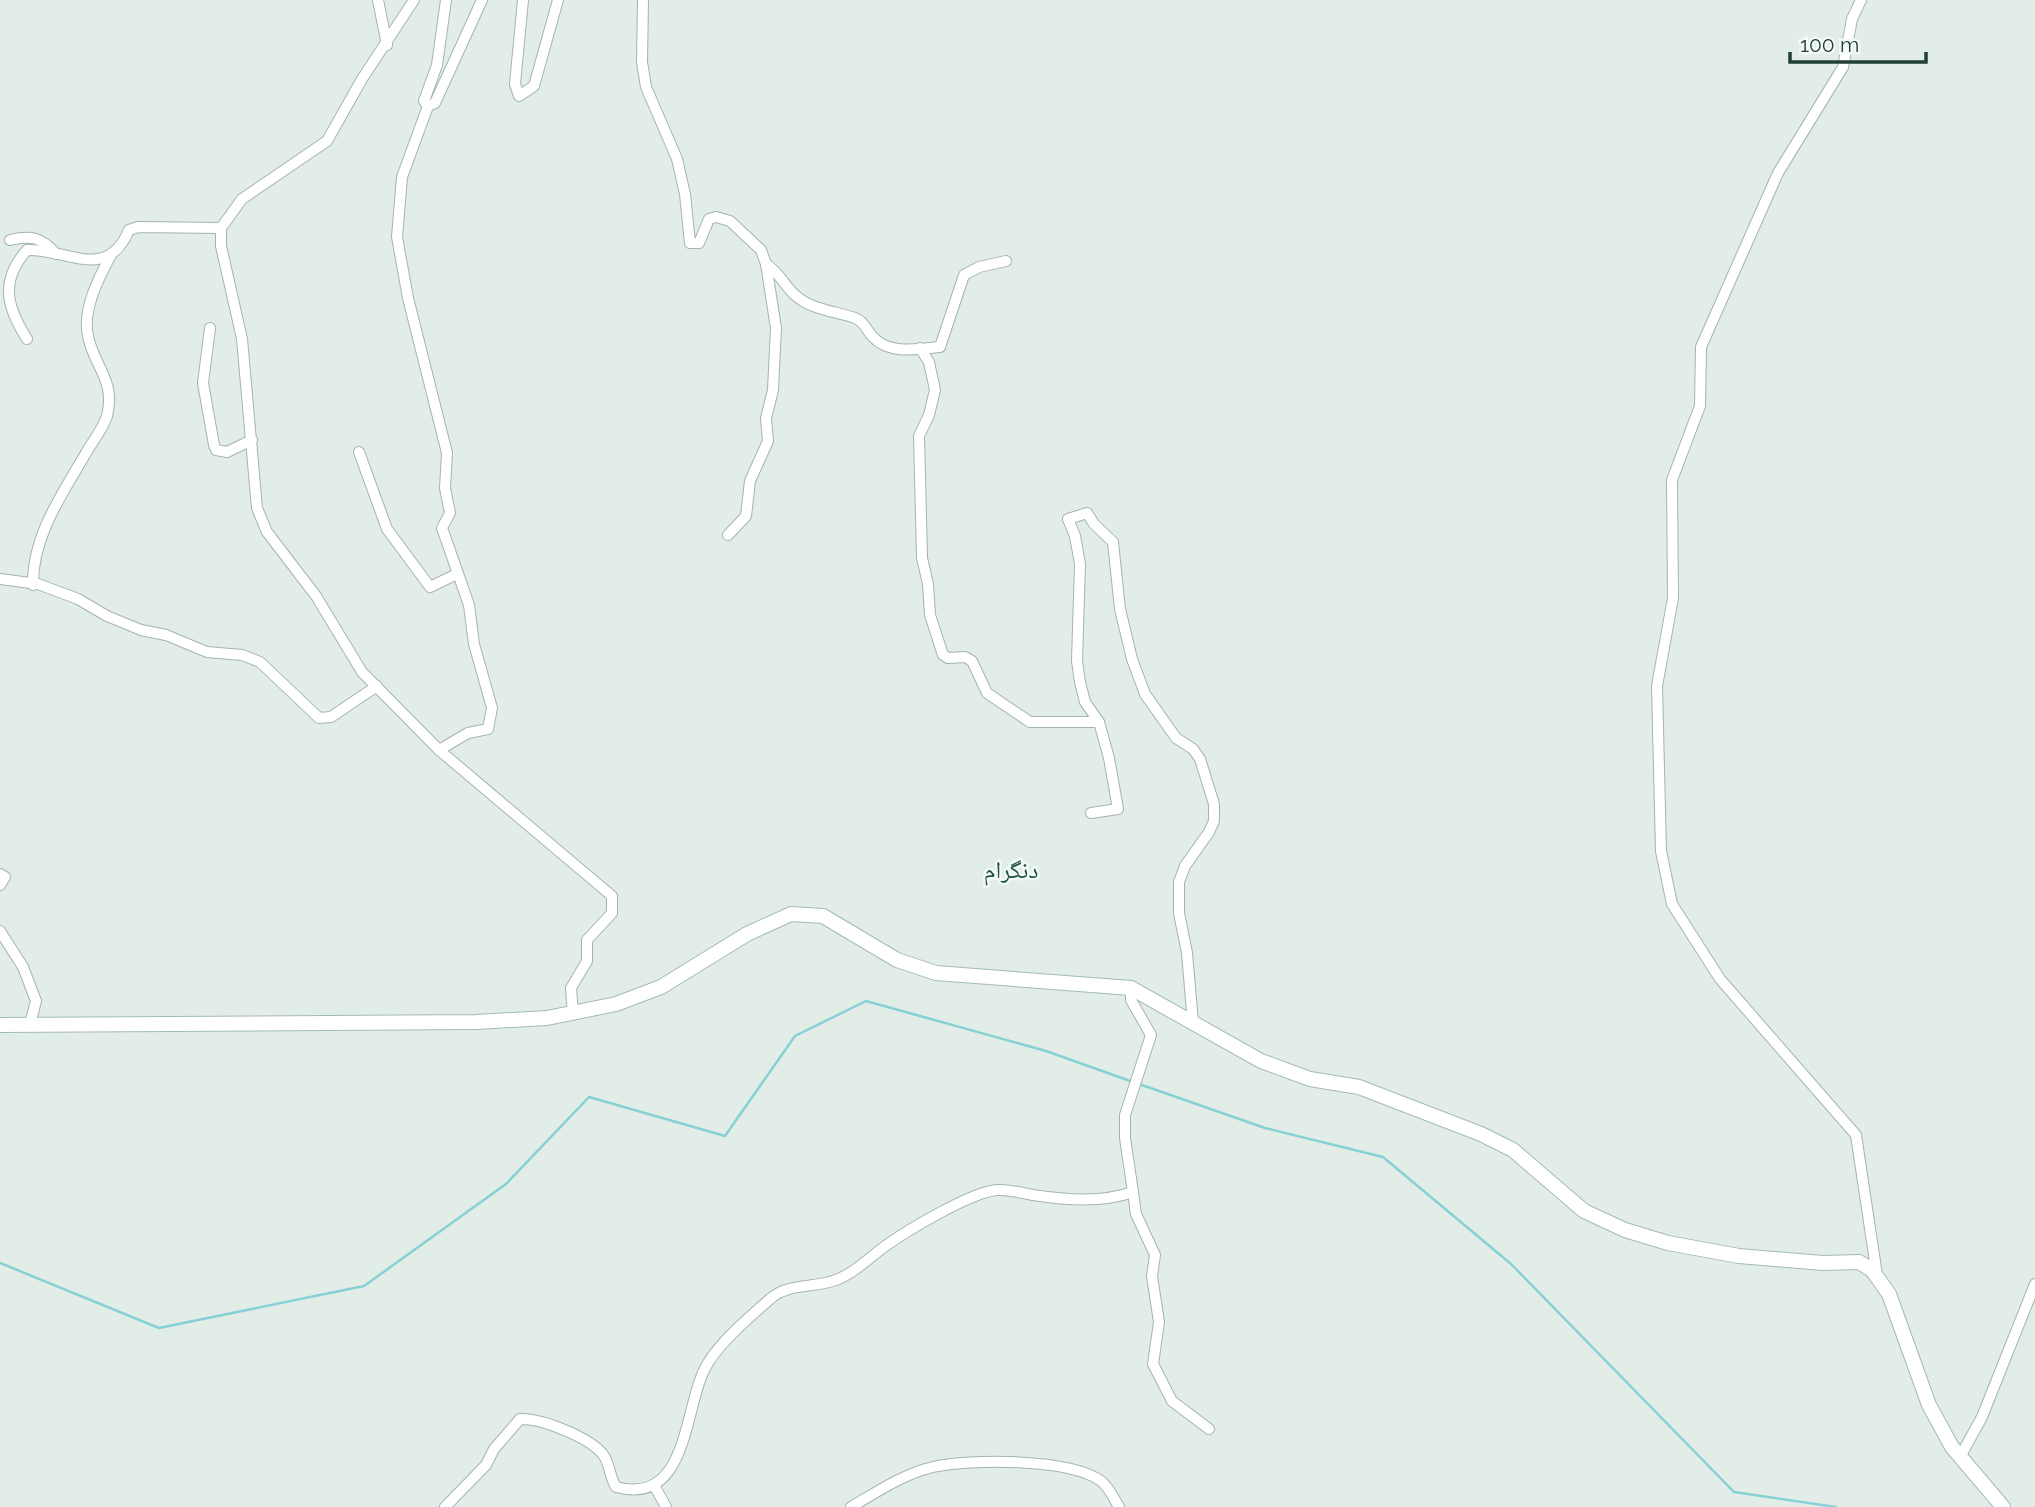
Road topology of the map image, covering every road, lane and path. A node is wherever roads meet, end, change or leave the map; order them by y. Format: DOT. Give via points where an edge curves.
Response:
graph roads {
  1 [pos="378,0"];
  2 [pos="414,0"];
  3 [pos="446,0"];
  4 [pos="482,0"];
  5 [pos="523,0"];
  6 [pos="558,0"];
  7 [pos="643,0"];
  8 [pos="1861,0"];
  9 [pos="387,45"];
  10 [pos="428,106"];
  11 [pos="221,228"];
  12 [pos="10,240"];
  13 [pos="56,254"];
  14 [pos="111,255"];
  15 [pos="1006,261"];
  16 [pos="766,264"];
  17 [pos="210,328"];
  18 [pos="27,339"];
  19 [pos="920,348"];
  20 [pos="252,440"];
  21 [pos="359,452"];
  22 [pos="729,535"];
  23 [pos="457,574"];
  24 [pos="0,579"];
  25 [pos="33,585"];
  26 [pos="377,686"];
  27 [pos="1099,722"];
  28 [pos="439,750"];
  29 [pos="1091,813"];
  30 [pos="0,873"];
  31 [pos="0,884"];
  32 [pos="0,931"];
  33 [pos="1131,988"];
  34 [pos="573,1014"];
  35 [pos="1193,1023"];
  36 [pos="30,1024"];
  37 [pos="0,1025"];
  38 [pos="1133,1192"];
  39 [pos="1877,1277"];
  40 [pos="2035,1284"];
  41 [pos="1209,1429"];
  42 [pos="1960,1457"];
  43 [pos="654,1485"];
  44 [pos="445,1507"];
  45 [pos="666,1507"];
  46 [pos="851,1507"];
  47 [pos="1119,1507"];
  48 [pos="2003,1507"];
  1 -- 9 [label="street"];
  2 -- 9 [label="street"];
  3 -- 10 [label="street" via="437,65 424,101"];
  4 -- 10 [label="street" via="435,103"];
  5 -- 6 [label="street" via="515,84 519,96 534,86"];
  7 -- 16 [label="street" via="645,80 677,159 690,243 699,243 709,219 716,217 730,221 756,243"];
  8 -- 39 [label="street" via="1843,66 1778,173 1701,347 1700,406 1672,480 1673,598 1657,686 1661,850 1672,904 1720,979 1856,1135"];
  9 -- 11 [label="street" via="327,141 242,199"];
  10 -- 23 [label="street" via="402,177 397,237 447,453 445,488 450,513 442,528"];
  11 -- 14 [label="street" via="138,227 129,230"];
  11 -- 20 [label="street" via="242,339"];
  12 -- 13 [label="street" via="42,240"];
  13 -- 14 [label="street" via="81,260"];
  13 -- 18 [label="street" via="27,250 6,279 8,304"];
  14 -- 25 [label="street" via="93,296 87,331 110,394 106,419 44,532 36,551"];
  15 -- 19 [label="street" via="964,275 940,347"];
  16 -- 19 [label="street" via="804,302 858,319 885,345"];
  16 -- 22 [label="street" via="776,328 774,390 767,405 768,441 750,481 746,516"];
  17 -- 20 [label="street" via="203,383 214,445 226,452"];
  19 -- 27 [label="street" via="929,362 935,390 919,436 922,558 931,622 943,655 972,662 987,694 1030,722"];
  20 -- 26 [label="street" via="257,508 267,532 316,596 362,672"];
  21 -- 23 [label="street" via="387,529 421,576 430,587"];
  23 -- 28 [label="street" via="469,605 492,721 488,729 468,733"];
  24 -- 25 [label="street"];
  25 -- 26 [label="street" via="78,599 141,630 207,652 242,655 260,662 319,719 331,717"];
  26 -- 28 [label="street"];
  27 -- 29 [label="street" via="1118,809"];
  27 -- 35 [label="street" via="1085,702 1077,661 1080,564 1068,519 1082,512 1113,542 1120,609 1145,694 1176,738 1200,759 1212,790 1214,821 1179,882"];
  28 -- 34 [label="street" via="612,895 612,913 587,940 587,961 571,988"];
  30 -- 31 [label="street" via="5,877"];
  32 -- 36 [label="street" via="23,967 36,1001"];
  33 -- 34 [label="main road" via="936,973 897,960 823,916 791,914 747,934 661,987"];
  33 -- 35 [label="main road"];
  33 -- 38 [label="street" via="1130,1000 1151,1035 1128,1109 1125,1138"];
  34 -- 36 [label="main road" via="476,1022"];
  35 -- 39 [label="main road" via="1281,1069 1359,1087 1481,1134 1513,1150 1584,1211 1625,1230 1739,1256 1859,1262"];
  36 -- 37 [label="main road"];
  38 -- 41 [label="street" via="1136,1214 1155,1255 1152,1276 1159,1322 1153,1364 1172,1401"];
  38 -- 43 [label="street" via="1114,1199 1060,1199 995,1190 916,1227 834,1281 791,1288 771,1297 723,1342 706,1366 680,1449"];
  39 -- 42 [label="main road" via="1889,1294 1929,1405"];
  40 -- 42 [label="street" via="1982,1417"];
  42 -- 48 [label="main road"];
  43 -- 44 [label="street" via="633,1492 616,1487 604,1456 590,1445 542,1420 520,1419 486,1465"];
  43 -- 45 [label="street"];
  46 -- 47 [label="street" via="922,1471 972,1461 1034,1464 1093,1476 1103,1482"];
}
